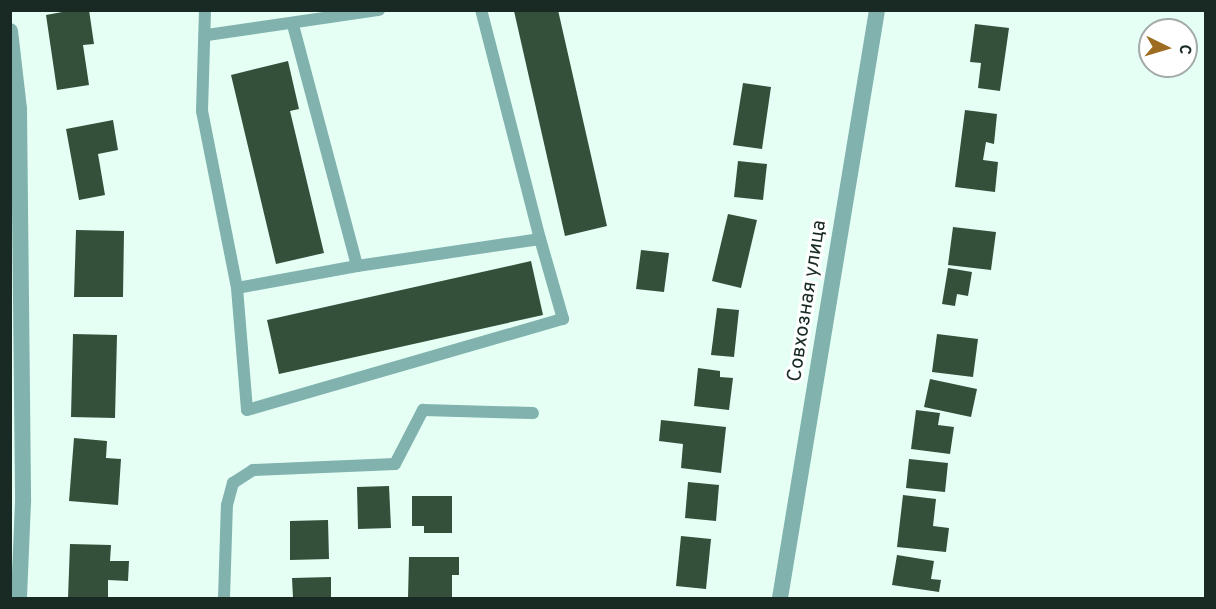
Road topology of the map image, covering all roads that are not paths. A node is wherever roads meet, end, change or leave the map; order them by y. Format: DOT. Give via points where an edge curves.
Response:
graph roads {
  1 [pos="205,10"];
  2 [pos="379,10"];
  3 [pos="481,10"];
  4 [pos="877,10"];
  5 [pos="293,25"];
  6 [pos="10,31"];
  7 [pos="207,35"];
  8 [pos="540,238"];
  9 [pos="357,266"];
  10 [pos="237,288"];
  11 [pos="16,349"];
  12 [pos="533,412"];
  13 [pos="19,598"];
  14 [pos="224,598"];
  15 [pos="780,598"];
  1 -- 7 [label="lane"];
  2 -- 5 [label="lane"];
  3 -- 8 [label="lane"];
  4 -- 15 [label="street, Совхозная улица"];
  5 -- 7 [label="lane"];
  5 -- 9 [label="lane"];
  6 -- 11 [label="street" via="19,109"];
  7 -- 10 [label="lane" via="202,111"];
  8 -- 9 [label="lane"];
  8 -- 10 [label="lane" via="563,320 247,410"];
  9 -- 10 [label="lane"];
  11 -- 13 [label="street" via="23,502"];
  12 -- 14 [label="lane" via="423,410 395,464 254,470 233,483 227,505"];
}
